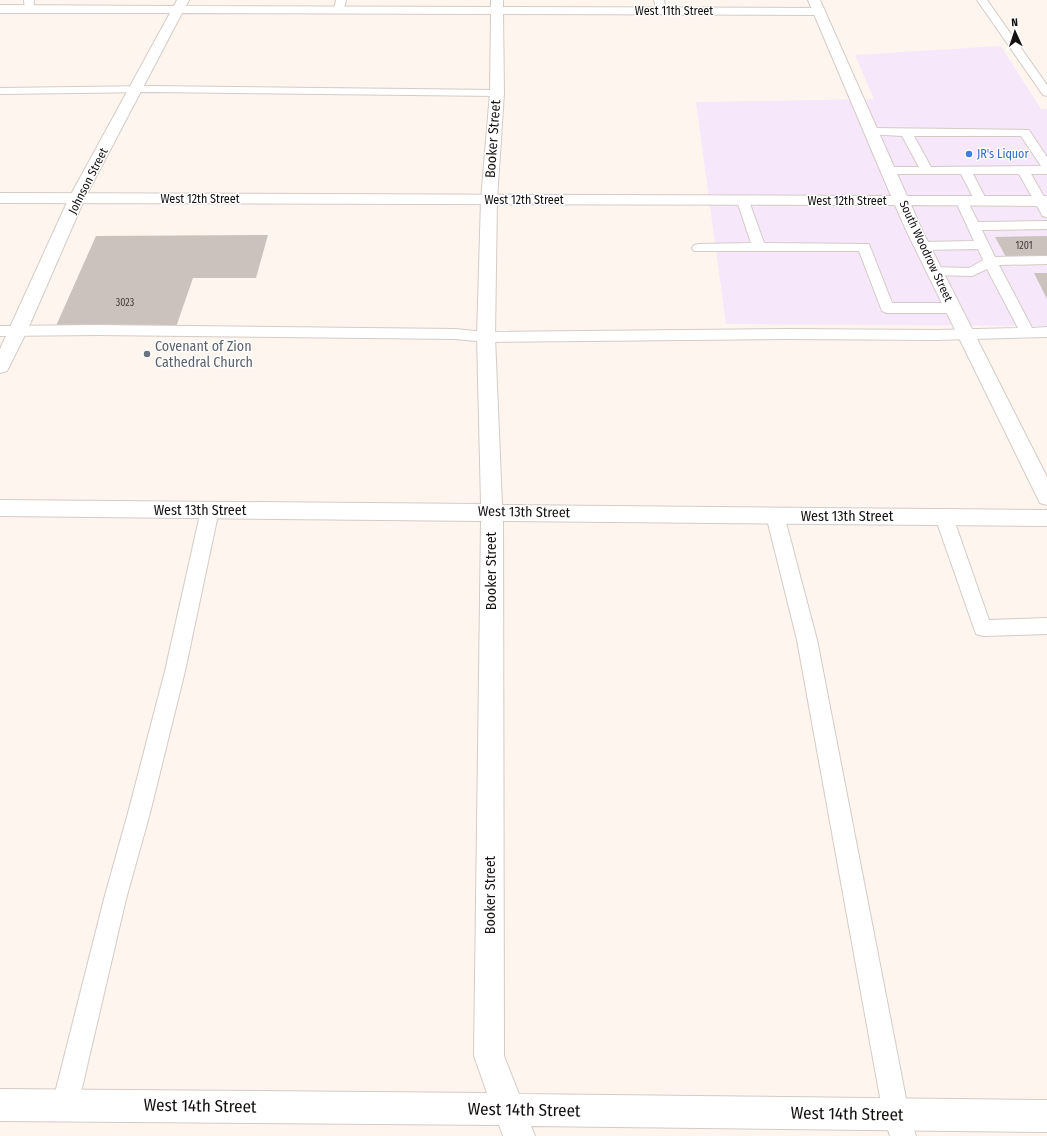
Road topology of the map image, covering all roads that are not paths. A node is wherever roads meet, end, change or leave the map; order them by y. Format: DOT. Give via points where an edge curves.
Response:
graph roads {
  1 [pos="982,0"];
  2 [pos="29,5"];
  3 [pos="181,5"];
  4 [pos="340,5"];
  5 [pos="497,5"];
  6 [pos="660,5"];
  7 [pos="817,5"];
  8 [pos="0,9"];
  9 [pos="136,90"];
  10 [pos="0,91"];
  11 [pos="497,93"];
  12 [pos="1047,93"];
  13 [pos="872,132"];
  14 [pos="906,132"];
  15 [pos="1047,166"];
  16 [pos="965,170"];
  17 [pos="1023,170"];
  18 [pos="1047,170"];
  19 [pos="890,171"];
  20 [pos="927,171"];
  21 [pos="0,198"];
  22 [pos="77,198"];
  23 [pos="489,200"];
  24 [pos="743,201"];
  25 [pos="981,201"];
  26 [pos="903,202"];
  27 [pos="962,202"];
  28 [pos="1045,205"];
  29 [pos="1047,225"];
  30 [pos="973,226"];
  31 [pos="983,245"];
  32 [pos="760,246"];
  33 [pos="922,246"];
  34 [pos="699,248"];
  35 [pos="1038,259"];
  36 [pos="990,261"];
  37 [pos="934,271"];
  38 [pos="952,308"];
  39 [pos="0,331"];
  40 [pos="18,331"];
  41 [pos="1027,332"];
  42 [pos="1047,332"];
  43 [pos="965,335"];
  44 [pos="486,337"];
  45 [pos="0,366"];
  46 [pos="1047,498"];
  47 [pos="0,508"];
  48 [pos="210,510"];
  49 [pos="492,512"];
  50 [pos="775,515"];
  51 [pos="944,517"];
  52 [pos="1047,518"];
  53 [pos="1047,626"];
  54 [pos="0,1105"];
  55 [pos="65,1105"];
  56 [pos="1047,1116"];
  57 [pos="514,1122"];
  58 [pos="899,1125"];
  1 -- 12 [label="lane"];
  2 -- 3 [label="street, West 11th Street"];
  2 -- 8 [label="street, West 11th Street"];
  3 -- 4 [label="street, West 11th Street"];
  3 -- 9 [label="street, Johnson Street"];
  4 -- 5 [label="street, West 11th Street"];
  5 -- 6 [label="street, West 11th Street"];
  5 -- 11 [label="street, Booker Street"];
  6 -- 7 [label="street, West 11th Street"];
  7 -- 13 [label="street, South Woodrow Street"];
  9 -- 10 [label="lane"];
  9 -- 11 [label="lane"];
  9 -- 22 [label="street, Johnson Street"];
  11 -- 23 [label="street, Booker Street"];
  13 -- 14 [label="lane"];
  13 -- 19 [label="street, South Woodrow Street"];
  14 -- 15 [label="lane" via="1025,132"];
  14 -- 20 [label="lane"];
  16 -- 17 [label="lane"];
  16 -- 20 [label="lane"];
  16 -- 25 [label="lane"];
  17 -- 18 [label="lane"];
  17 -- 28 [label="lane"];
  19 -- 20 [label="lane"];
  19 -- 26 [label="street, South Woodrow Street"];
  21 -- 22 [label="street, West 12th Street"];
  22 -- 23 [label="street, West 12th Street"];
  22 -- 40 [label="street, Johnson Street"];
  23 -- 24 [label="street, West 12th Street"];
  23 -- 44 [label="street, Booker Street"];
  24 -- 26 [label="street, West 12th Street"];
  24 -- 32 [label="lane"];
  25 -- 27 [label="street, West 12th Street"];
  25 -- 28 [label="street, West 12th Street"];
  26 -- 27 [label="street, West 12th Street"];
  26 -- 33 [label="street, South Woodrow Street"];
  27 -- 30 [label="lane"];
  29 -- 30 [label="lane" via="1019,231"];
  30 -- 31 [label="lane"];
  31 -- 33 [label="lane"];
  31 -- 36 [label="lane"];
  32 -- 34 [label="lane"];
  32 -- 38 [label="lane" via="864,247 887,308"];
  33 -- 37 [label="street, South Woodrow Street"];
  35 -- 36 [label="lane"];
  36 -- 37 [label="lane" via="972,272"];
  36 -- 41 [label="lane"];
  37 -- 38 [label="street, South Woodrow Street"];
  38 -- 43 [label="street, South Woodrow Street"];
  39 -- 40 [label="lane"];
  40 -- 44 [label="lane" via="254,331 455,334"];
  40 -- 45 [label="street, Johnson Street"];
  41 -- 42 [label="lane"];
  41 -- 43 [label="lane"];
  43 -- 44 [label="lane"];
  43 -- 46 [label="street, South Woodrow Street"];
  44 -- 49 [label="street, Booker Street"];
  47 -- 48 [label="street, West 13th Street"];
  48 -- 49 [label="street, West 13th Street"];
  48 -- 55 [label="lane" via="173,678 115,899"];
  49 -- 50 [label="street, West 13th Street"];
  49 -- 57 [label="street, Booker Street" via="489,1056"];
  50 -- 51 [label="street, West 13th Street"];
  50 -- 58 [label="lane" via="807,640"];
  51 -- 52 [label="street, West 13th Street"];
  51 -- 53 [label="lane" via="983,628"];
  54 -- 55 [label="street, West 14th Street"];
  55 -- 57 [label="street, West 14th Street"];
  56 -- 58 [label="street, West 14th Street"];
  57 -- 58 [label="street, West 14th Street" via="544,1111"];
}
